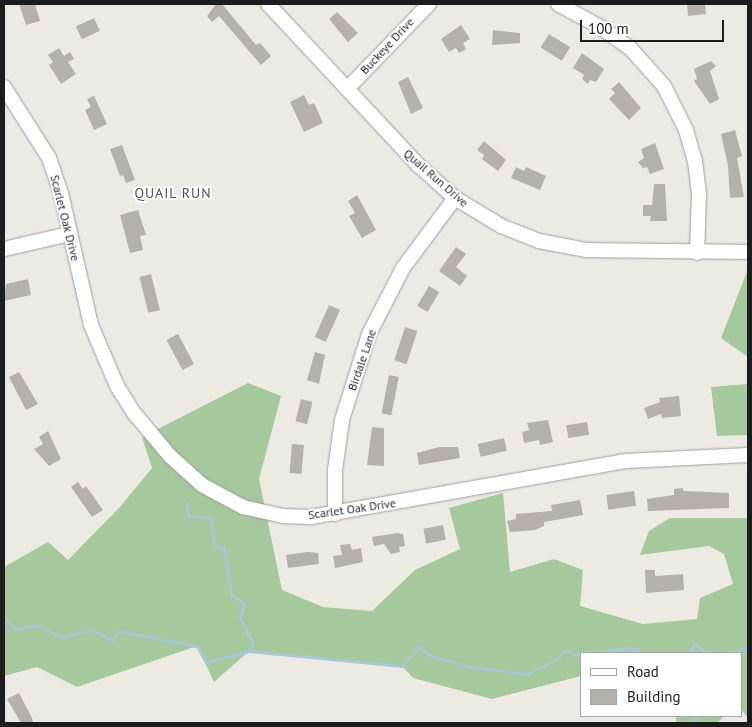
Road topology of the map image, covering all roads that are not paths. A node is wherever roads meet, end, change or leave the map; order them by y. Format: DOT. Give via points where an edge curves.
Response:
graph roads {
  1 [pos="268,4"];
  2 [pos="429,4"];
  3 [pos="558,4"];
  4 [pos="4,87"];
  5 [pos="347,89"];
  6 [pos="454,198"];
  7 [pos="69,234"];
  8 [pos="4,249"];
  9 [pos="748,252"];
  10 [pos="697,253"];
  11 [pos="748,455"];
  12 [pos="335,514"];
  1 -- 5 [label="street, Quail Run Drive"];
  2 -- 5 [label="street, Buckeye Drive"];
  3 -- 10 [label="street" via="602,28 631,49 664,86 686,130 695,161 699,194"];
  4 -- 7 [label="street, Scarlet Oak Drive" via="49,158 61,193"];
  5 -- 6 [label="street, Quail Run Drive" via="418,166"];
  6 -- 10 [label="street, Quail Run Drive" via="501,226 562,246"];
  6 -- 12 [label="street, Birdale Lane" via="403,268 365,343 342,420 335,470"];
  7 -- 8 [label="street"];
  7 -- 12 [label="street, Scarlet Oak Drive" via="100,352 134,413 170,456 202,485 242,507 283,516"];
  9 -- 10 [label="street, Quail Run Drive"];
  11 -- 12 [label="street, Scarlet Oak Drive" via="626,461"];
}
